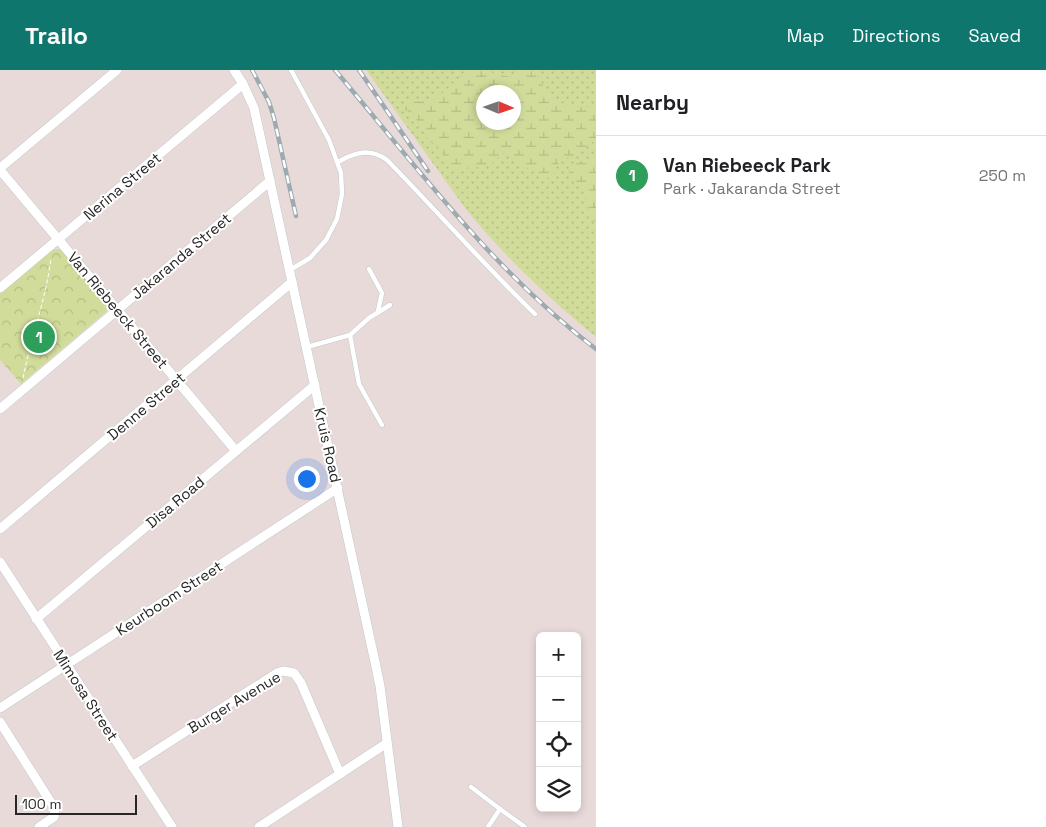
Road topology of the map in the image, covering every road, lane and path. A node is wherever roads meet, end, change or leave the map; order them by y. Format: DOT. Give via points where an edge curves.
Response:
graph roads {
  1 [pos="117,70"];
  2 [pos="234,70"];
  3 [pos="291,70"];
  4 [pos="243,84"];
  5 [pos="338,162"];
  6 [pos="0,169"];
  7 [pos="270,181"];
  8 [pos="55,242"];
  9 [pos="369,269"];
  10 [pos="290,270"];
  11 [pos="292,282"];
  12 [pos="0,288"];
  13 [pos="390,305"];
  14 [pos="118,310"];
  15 [pos="378,311"];
  16 [pos="535,314"];
  17 [pos="350,335"];
  18 [pos="307,347"];
  19 [pos="177,380"];
  20 [pos="315,385"];
  21 [pos="20,392"];
  22 [pos="0,409"];
  23 [pos="382,425"];
  24 [pos="236,451"];
  25 [pos="338,488"];
  26 [pos="0,529"];
  27 [pos="0,562"];
  28 [pos="36,619"];
  29 [pos="66,664"];
  30 [pos="0,708"];
  31 [pos="0,722"];
  32 [pos="387,744"];
  33 [pos="132,766"];
  34 [pos="340,774"];
  35 [pos="471,787"];
  36 [pos="500,809"];
  37 [pos="39,827"];
  38 [pos="172,827"];
  39 [pos="259,827"];
  40 [pos="398,827"];
  41 [pos="488,827"];
  42 [pos="525,827"];
  1 -- 6 [label="street"];
  2 -- 4 [label="street, Kruis Road"];
  3 -- 5 [label="lane"];
  4 -- 7 [label="street, Kruis Road" via="254,108"];
  4 -- 8 [label="street, Nerina Street"];
  5 -- 10 [label="lane" via="342,194 337,219 319,249"];
  5 -- 16 [label="lane" via="352,154 367,152 379,154 387,160"];
  6 -- 8 [label="street, Van Riebeeck Street"];
  7 -- 10 [label="street, Kruis Road"];
  7 -- 14 [label="street, Jakaranda Street"];
  8 -- 12 [label="street, Nerina Street"];
  8 -- 14 [label="street, Van Riebeeck Street"];
  8 -- 21 [label="path"];
  9 -- 15 [label="lane" via="382,292"];
  10 -- 11 [label="street, Kruis Road"];
  11 -- 18 [label="street, Kruis Road"];
  11 -- 19 [label="street, Denne Street"];
  13 -- 15 [label="lane"];
  14 -- 19 [label="street, Van Riebeeck Street"];
  14 -- 21 [label="street, Jakaranda Street"];
  15 -- 17 [label="lane"];
  17 -- 18 [label="lane"];
  17 -- 23 [label="lane" via="359,384"];
  18 -- 20 [label="street, Kruis Road"];
  19 -- 24 [label="street, Van Riebeeck Street"];
  19 -- 26 [label="street, Denne Street"];
  20 -- 24 [label="street, Disa Road"];
  20 -- 25 [label="street, Kruis Road"];
  21 -- 22 [label="street, Jakaranda Street"];
  24 -- 28 [label="street, Disa Road"];
  25 -- 29 [label="street, Keurboom Street"];
  25 -- 32 [label="street, Kruis Road" via="380,686"];
  27 -- 28 [label="street, Mimosa Street"];
  28 -- 29 [label="street, Mimosa Street"];
  29 -- 30 [label="street, Keurboom Street"];
  29 -- 33 [label="street, Mimosa Street"];
  31 -- 37 [label="street" via="56,809 54,817"];
  32 -- 34 [label="street"];
  32 -- 40 [label="street, Kruis Road"];
  33 -- 34 [label="street, Burger Avenue" via="283,671 294,673 301,683"];
  33 -- 38 [label="street, Mimosa Street"];
  34 -- 39 [label="street"];
  35 -- 36 [label="lane"];
  36 -- 41 [label="lane"];
  36 -- 42 [label="lane"];
}
